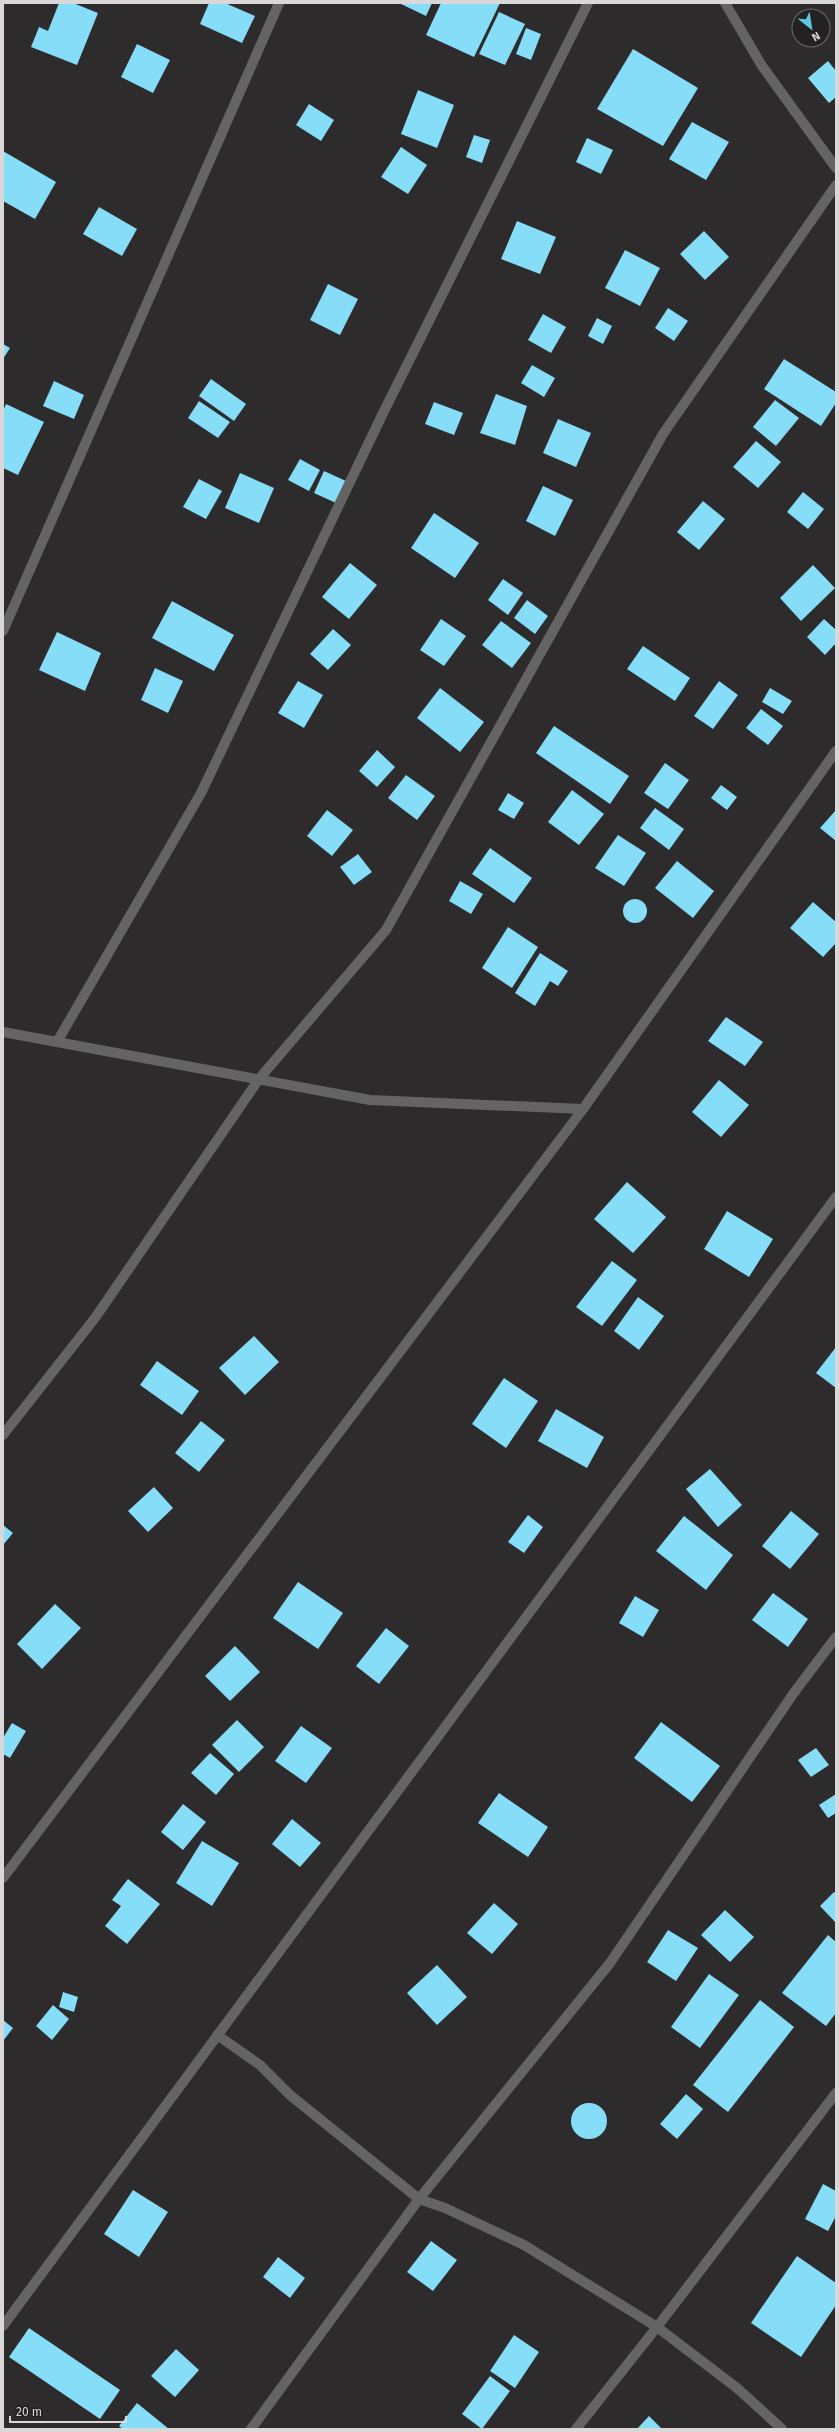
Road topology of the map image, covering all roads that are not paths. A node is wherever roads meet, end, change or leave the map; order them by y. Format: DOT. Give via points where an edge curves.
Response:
graph roads {
  1 [pos="279,3"];
  2 [pos="588,3"];
  3 [pos="725,3"];
  4 [pos="836,168"];
  5 [pos="836,184"];
  6 [pos="3,631"];
  7 [pos="836,751"];
  8 [pos="3,1032"];
  9 [pos="57,1042"];
  10 [pos="259,1079"];
  11 [pos="583,1109"];
  12 [pos="836,1197"];
  13 [pos="3,1435"];
  14 [pos="836,1636"];
  15 [pos="3,1878"];
  16 [pos="218,2034"];
  17 [pos="836,2093"];
  18 [pos="418,2199"];
  19 [pos="3,2326"];
  20 [pos="657,2327"];
  21 [pos="251,2429"];
  22 [pos="576,2429"];
  23 [pos="782,2429"];
  1 -- 6 [label="street"];
  2 -- 9 [label="street" via="384,411 201,793"];
  3 -- 4 [label="street" via="762,66"];
  5 -- 10 [label="street" via="663,434 386,930"];
  7 -- 11 [label="street"];
  8 -- 9 [label="street"];
  9 -- 10 [label="street"];
  10 -- 11 [label="street" via="370,1100"];
  10 -- 13 [label="street" via="95,1318"];
  11 -- 15 [label="street"];
  12 -- 16 [label="street"];
  14 -- 18 [label="street" via="793,1694 610,1963"];
  16 -- 18 [label="street" via="260,2065 313,2114"];
  16 -- 19 [label="street"];
  17 -- 20 [label="street"];
  18 -- 20 [label="street" via="445,2208 524,2245"];
  18 -- 21 [label="street"];
  20 -- 22 [label="street"];
  20 -- 23 [label="street" via="738,2388"];
}
